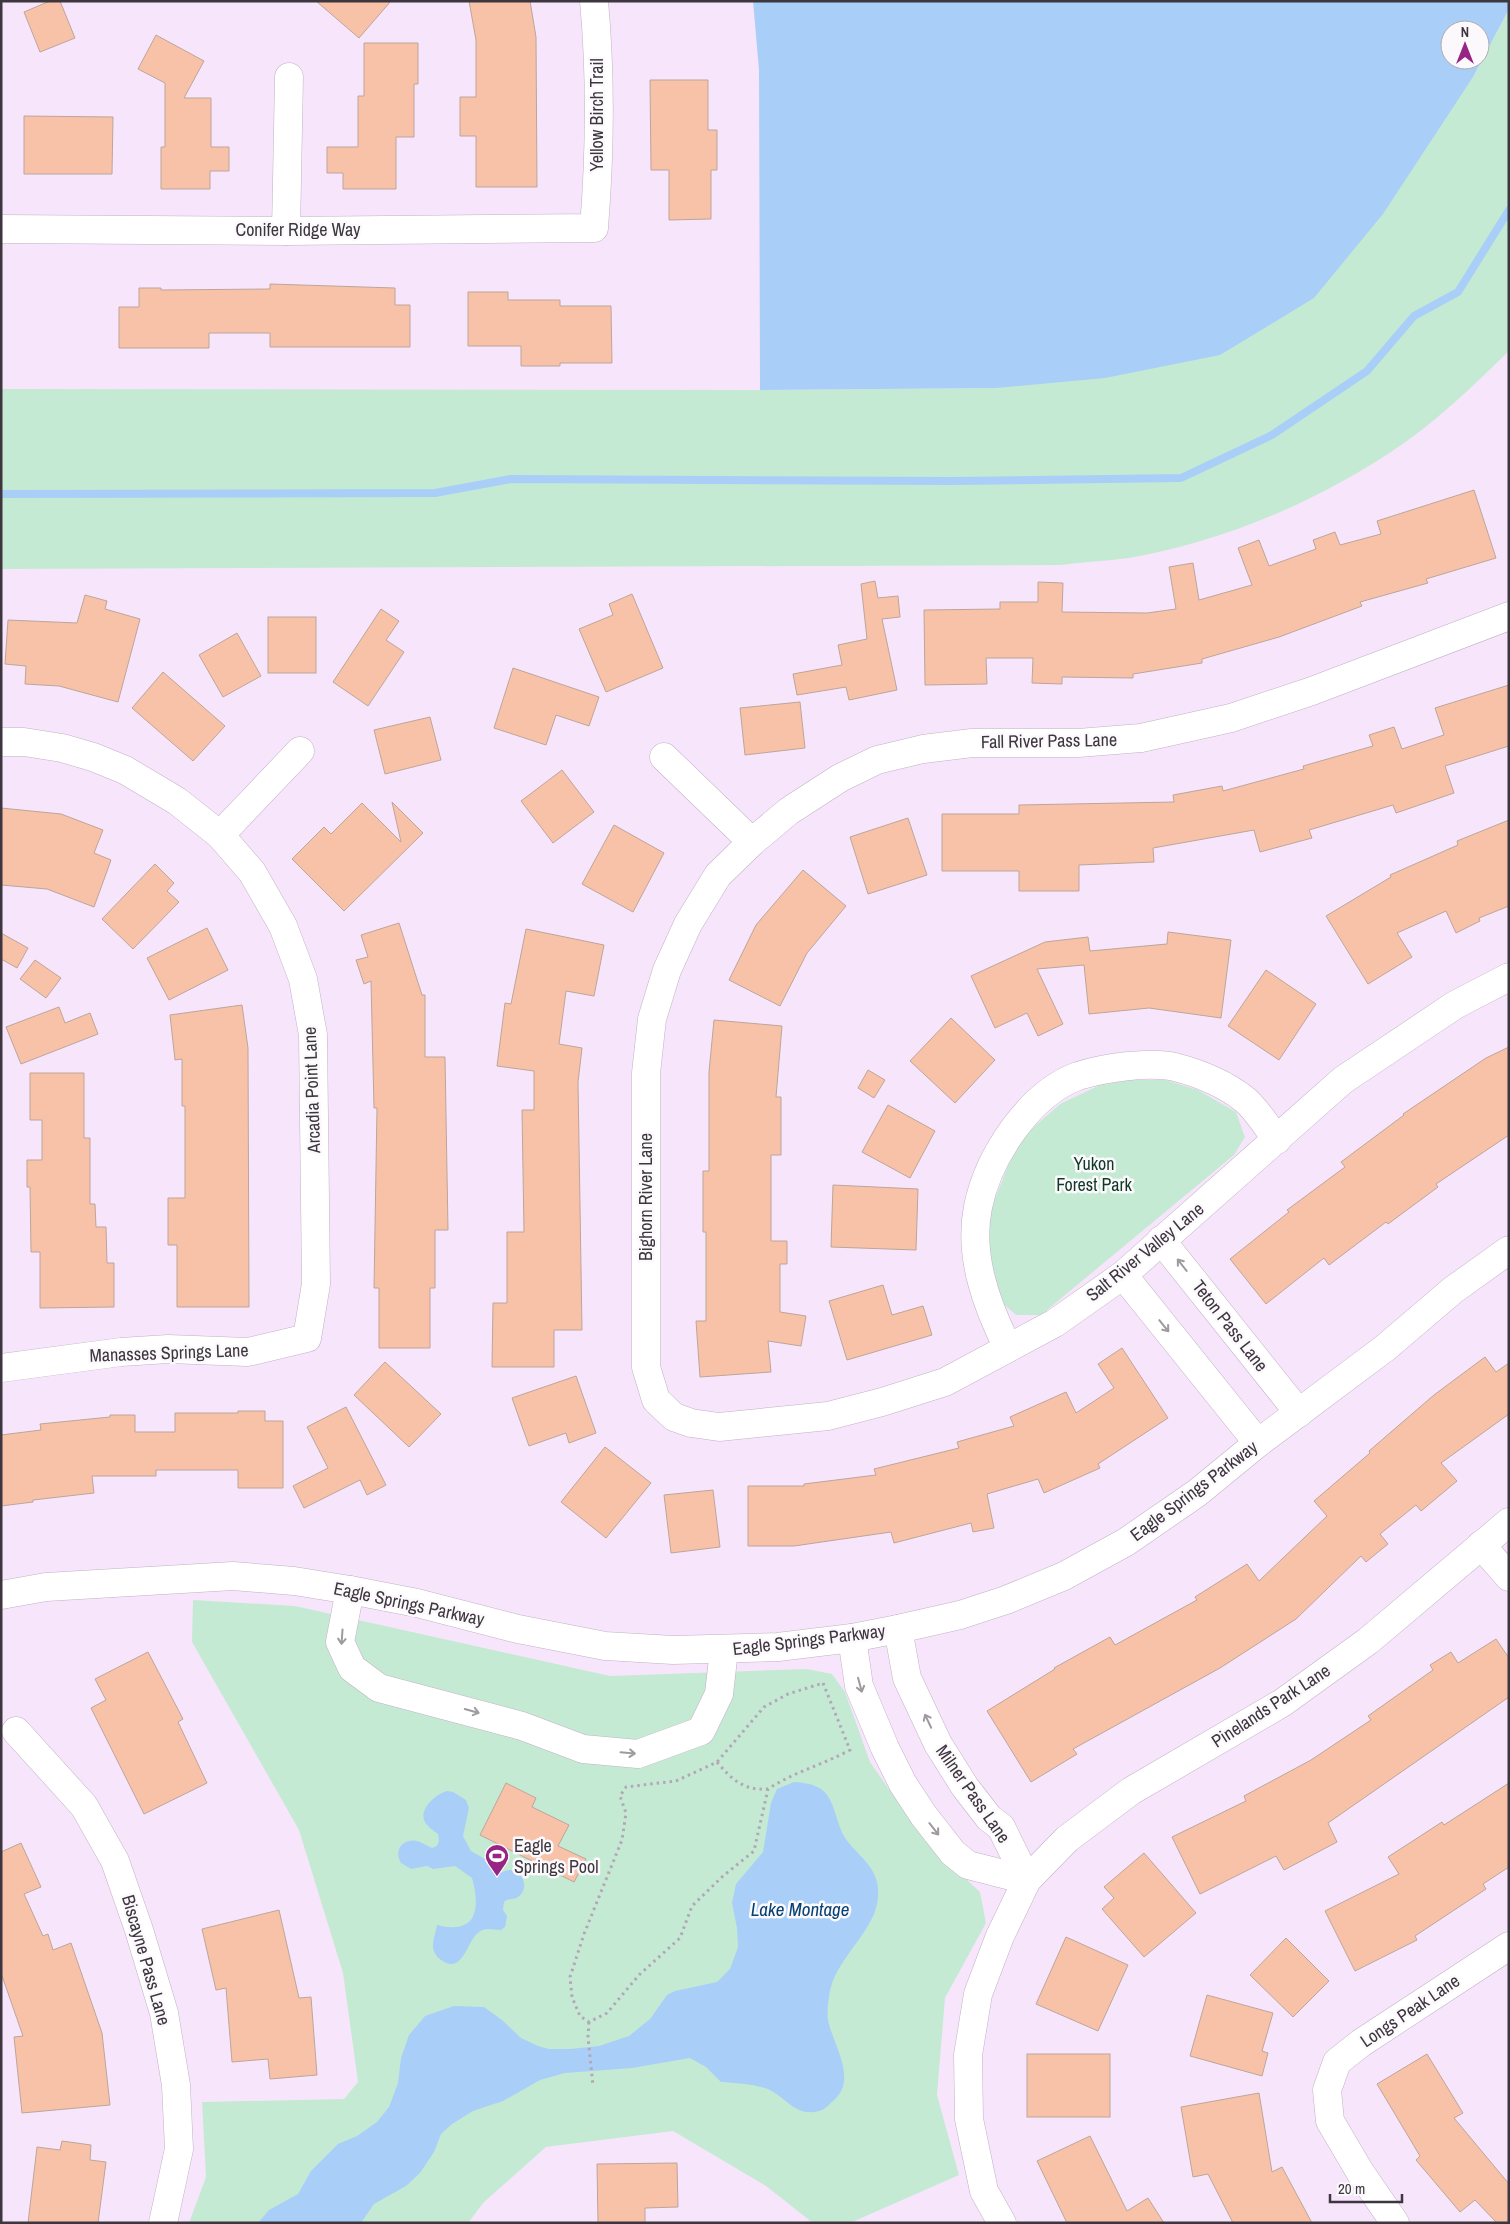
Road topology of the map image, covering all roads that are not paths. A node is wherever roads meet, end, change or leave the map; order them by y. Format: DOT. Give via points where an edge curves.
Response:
graph roads {
  1 [pos="594,1"];
  2 [pos="289,77"];
  3 [pos="594,228"];
  4 [pos="1,229"];
  5 [pos="286,231"];
  6 [pos="1509,616"];
  7 [pos="1,742"];
  8 [pos="300,751"];
  9 [pos="664,757"];
  10 [pos="220,835"];
  11 [pos="752,842"];
  12 [pos="667,970"];
  13 [pos="1509,977"];
  14 [pos="1277,1140"];
  15 [pos="1162,1240"];
  16 [pos="1509,1250"];
  17 [pos="1123,1275"];
  18 [pos="307,1338"];
  19 [pos="1008,1348"];
  20 [pos="1,1368"];
  21 [pos="1299,1413"];
  22 [pos="674,1416"];
  23 [pos="1258,1443"];
  24 [pos="1509,1522"];
  25 [pos="1481,1544"];
  26 [pos="1509,1577"];
  27 [pos="350,1590"];
  28 [pos="1,1595"];
  29 [pos="898,1629"];
  30 [pos="852,1638"];
  31 [pos="724,1650"];
  32 [pos="16,1730"];
  33 [pos="1026,1880"];
  34 [pos="1509,1946"];
  35 [pos="163,2223"];
  36 [pos="1002,2223"];
  37 [pos="1395,2223"];
  1 -- 3 [label="street, Yellow Birch Trail" via="599,112"];
  2 -- 5 [label="street"];
  3 -- 5 [label="street, Conifer Ridge Way"];
  4 -- 5 [label="street, Conifer Ridge Way"];
  6 -- 11 [label="street, Fall River Pass Lane" via="1312,691 1231,718 1141,738 1078,743 972,742 877,760 803,801"];
  7 -- 10 [label="street, Arcadia Point Lane" via="62,748 125,770 177,801"];
  8 -- 10 [label="street"];
  9 -- 11 [label="street"];
  10 -- 18 [label="street, Arcadia Point Lane" via="252,872 283,926 303,979 313,1035 316,1284"];
  11 -- 12 [label="street, Fall River Pass Lane" via="718,875 688,924"];
  12 -- 22 [label="street, Bighorn River Lane" via="652,1019 646,1073 646,1367 656,1400"];
  13 -- 14 [label="street, Salt River Valley Lane" via="1454,1005 1343,1080"];
  14 -- 15 [label="street, Salt River Valley Lane"];
  14 -- 19 [label="street" via="1245,1099 1205,1077 1174,1067 1141,1065 1102,1070 1077,1077 1050,1093 1018,1121 985,1181 978,1208 978,1269 994,1320"];
  15 -- 17 [label="street, Salt River Valley Lane"];
  21 -- 15 [label="street, Teton Pass Lane, one-way"];
  16 -- 21 [label="street, Eagle Springs Parkway" via="1453,1290 1386,1348"];
  17 -- 19 [label="street, Salt River Valley Lane" via="1055,1323"];
  17 -- 23 [label="street, one-way"];
  18 -- 20 [label="street, Manasses Springs Lane" via="248,1352 168,1349 121,1352"];
  19 -- 22 [label="street, Salt River Valley Lane" via="945,1382 828,1416 720,1427 691,1423"];
  21 -- 23 [label="street, Eagle Springs Parkway"];
  23 -- 29 [label="street, Eagle Springs Parkway" via="1189,1499 1126,1542 1064,1576 960,1615"];
  24 -- 25 [label="street, Pinelands Park Lane"];
  25 -- 26 [label="street"];
  25 -- 33 [label="street, Pinelands Park Lane" via="1368,1641 1282,1703 1131,1791 1067,1839"];
  27 -- 28 [label="street, Eagle Springs Parkway" via="233,1576 46,1587"];
  27 -- 31 [label="street, Eagle Springs Parkway" via="605,1646"];
  27 -- 31 [label="street, one-way" via="340,1642 352,1668 379,1688 522,1726 583,1749 638,1754 700,1731 719,1694"];
  29 -- 30 [label="street, Eagle Springs Parkway"];
  33 -- 29 [label="street, Milner Pass Lane, one-way" via="1001,1827 989,1818 965,1787 938,1744 907,1678"];
  30 -- 31 [label="street, Eagle Springs Parkway"];
  30 -- 33 [label="street, Milner Pass Lane, one-way" via="859,1686 893,1766 924,1816 953,1853 968,1865"];
  32 -- 35 [label="street, Biscayne Pass Lane" via="84,1806 115,1861 162,2004 176,2085 179,2149"];
  33 -- 36 [label="street" via="978,1994 968,2056 969,2119 984,2191"];
  34 -- 37 [label="street, Longs Peak Lane" via="1337,2062 1327,2090 1330,2122"];
}
